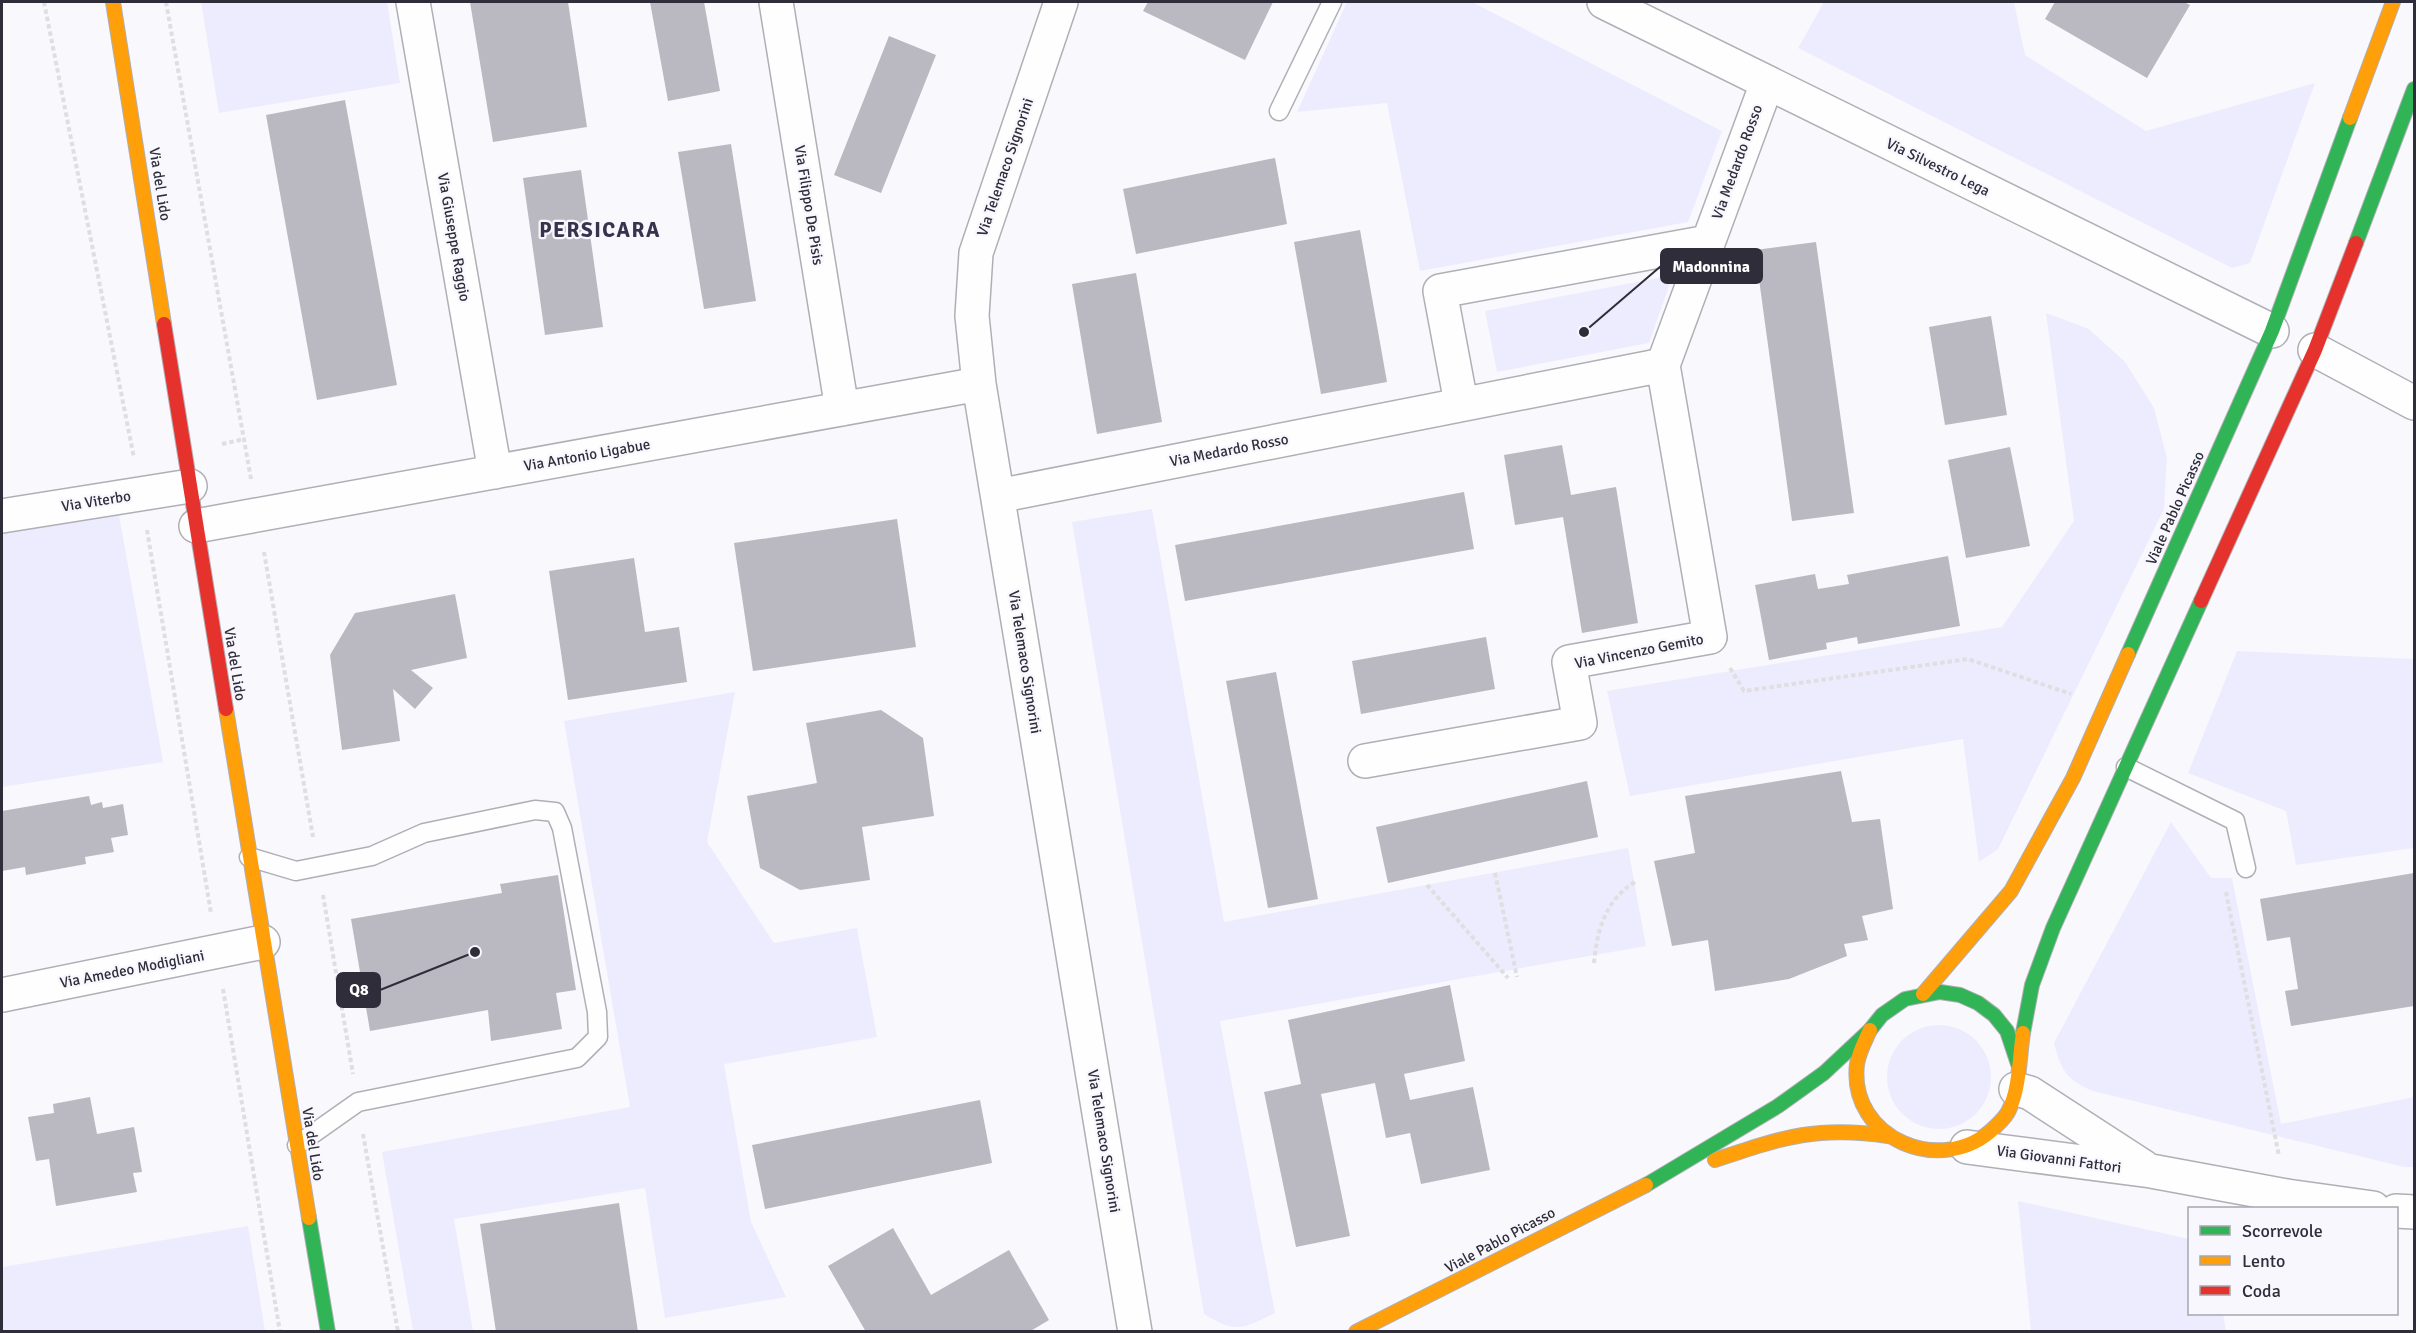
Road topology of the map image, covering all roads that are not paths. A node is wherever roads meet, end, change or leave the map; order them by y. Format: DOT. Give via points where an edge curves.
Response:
graph roads {
  1 [pos="113,2"];
  2 [pos="413,2"];
  3 [pos="776,2"];
  4 [pos="1061,2"];
  5 [pos="1332,2"];
  6 [pos="1604,2"];
  7 [pos="2394,2"];
  8 [pos="1767,83"];
  9 [pos="2415,89"];
  10 [pos="1279,111"];
  11 [pos="1708,242"];
  12 [pos="2272,331"];
  13 [pos="2314,350"];
  14 [pos="1663,365"];
  15 [pos="979,384"];
  16 [pos="1461,403"];
  17 [pos="2415,403"];
  18 [pos="842,409"];
  19 [pos="495,472"];
  20 [pos="190,486"];
  21 [pos="998,496"];
  22 [pos="2,516"];
  23 [pos="196,526"];
  24 [pos="1365,761"];
  25 [pos="2126,767"];
  26 [pos="249,857"];
  27 [pos="2244,861"];
  28 [pos="263,942"];
  29 [pos="1923,994"];
  30 [pos="2,995"];
  31 [pos="1870,1030"];
  32 [pos="2017,1077"];
  33 [pos="1888,1136"];
  34 [pos="297,1145"];
  35 [pos="1967,1147"];
  36 [pos="2151,1172"];
  37 [pos="1659,1179"];
  38 [pos="2360,1207"];
  39 [pos="2398,1211"];
  40 [pos="2415,1212"];
  41 [pos="328,1332"];
  42 [pos="1135,1332"];
  43 [pos="1356,1332"];
  1 -- 20 [label="street, Via del Lido"];
  2 -- 19 [label="street, Via Giuseppe Raggio"];
  3 -- 18 [label="street, Via Filippo De Pisis"];
  4 -- 15 [label="street, Via Telemaco Signorini" via="976,253 972,316"];
  5 -- 10 [label="lane"];
  6 -- 8 [label="street, Via Silvestro Lega"];
  7 -- 12 [label="street, Viale Pablo Picasso"];
  8 -- 11 [label="street, Via Medardo Rosso"];
  8 -- 12 [label="street, Via Silvestro Lega"];
  9 -- 13 [label="street, Viale Pablo Picasso"];
  11 -- 14 [label="street, Via Medardo Rosso"];
  11 -- 16 [label="street" via="1440,291"];
  12 -- 29 [label="street, Viale Pablo Picasso" via="2073,778 2012,891"];
  13 -- 17 [label="street"];
  13 -- 25 [label="street, Viale Pablo Picasso"];
  14 -- 16 [label="street, Via Medardo Rosso"];
  14 -- 24 [label="street, Via Vincenzo Gemito" via="1710,637 1569,662 1580,723"];
  15 -- 18 [label="street, Via Antonio Ligabue"];
  15 -- 21 [label="street, Via Telemaco Signorini"];
  16 -- 21 [label="street, Via Medardo Rosso"];
  18 -- 19 [label="street, Via Antonio Ligabue"];
  19 -- 23 [label="street, Via Antonio Ligabue"];
  20 -- 22 [label="street, Via Viterbo"];
  20 -- 23 [label="street, Via del Lido"];
  21 -- 42 [label="street, Via Telemaco Signorini"];
  23 -- 26 [label="street, Via del Lido"];
  25 -- 27 [label="lane" via="2235,820"];
  25 -- 32 [label="street, Viale Pablo Picasso" via="2030,991"];
  26 -- 28 [label="street, Via del Lido"];
  26 -- 34 [label="lane" via="297,871 372,856 424,833 535,810 555,812 562,828 597,1012 598,1037 577,1058 357,1102"];
  28 -- 30 [label="street, Via Amedeo Modigliani"];
  28 -- 34 [label="street, Via del Lido"];
  29 -- 31 [label="street, Viale Pablo Picasso" via="1893,1006"];
  29 -- 32 [label="street, Viale Pablo Picasso" via="1960,995 1994,1015 2014,1048"];
  31 -- 33 [label="street, Viale Pablo Picasso" via="1857,1066 1857,1080 1865,1108"];
  31 -- 37 [label="street, Viale Pablo Picasso" via="1824,1073 1778,1106"];
  32 -- 35 [label="street, Viale Pablo Picasso" via="2006,1115 1991,1133"];
  32 -- 36 [label="street, Via Giovanni Fattori" via="2030,1093"];
  33 -- 35 [label="street, Viale Pablo Picasso" via="1910,1148 1931,1153"];
  33 -- 37 [label="street, Viale Pablo Picasso" via="1810,1132"];
  34 -- 41 [label="street, Via del Lido"];
  35 -- 36 [label="street, Via Giovanni Fattori"];
  36 -- 38 [label="street, Via Giovanni Fattori"];
  37 -- 43 [label="street, Viale Pablo Picasso"];
  39 -- 40 [label="street"];
}
